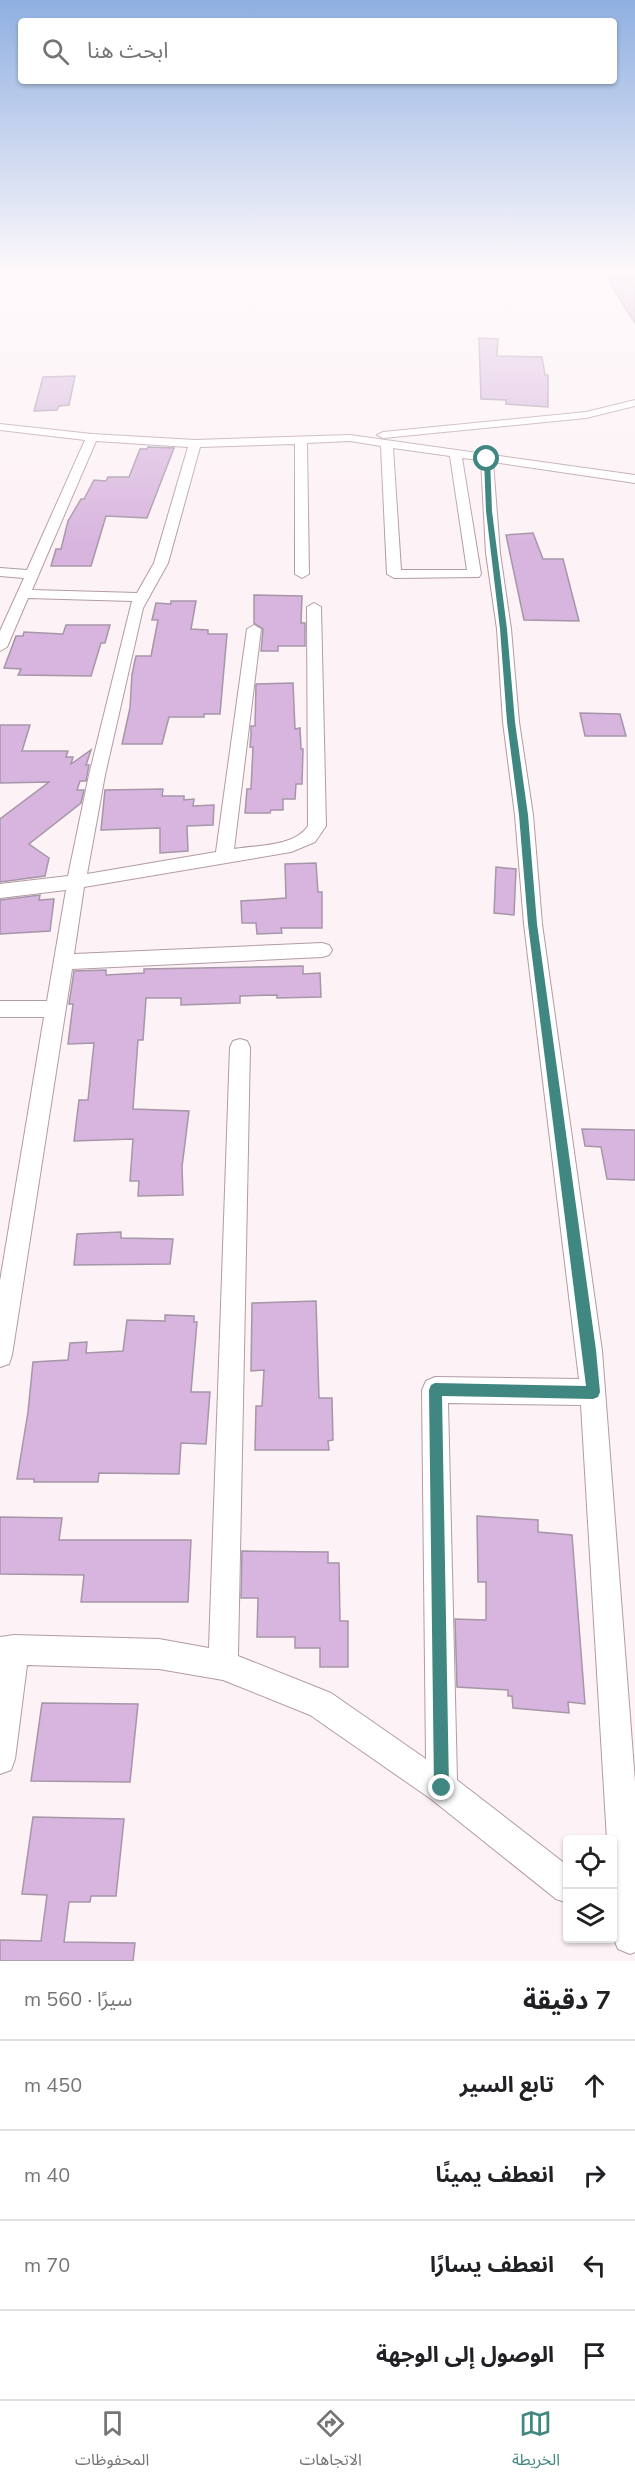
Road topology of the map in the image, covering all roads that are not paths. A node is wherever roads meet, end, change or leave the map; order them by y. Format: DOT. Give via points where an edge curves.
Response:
graph roads {
  1 [pos="635,403"];
  2 [pos="0,427"];
  3 [pos="92,436"];
  4 [pos="350,438"];
  5 [pos="301,441"];
  6 [pos="387,443"];
  7 [pos="195,444"];
  8 [pos="455,453"];
  9 [pos="487,459"];
  10 [pos="635,479"];
  11 [pos="0,573"];
  12 [pos="33,574"];
  13 [pos="302,574"];
  14 [pos="24,594"];
  15 [pos="141,597"];
  16 [pos="314,608"];
  17 [pos="254,629"];
  18 [pos="0,645"];
  19 [pos="224,858"];
  20 [pos="76,882"];
  21 [pos="0,891"];
  22 [pos="322,950"];
  23 [pos="63,963"];
  24 [pos="0,1009"];
  25 [pos="55,1009"];
  26 [pos="240,1047"];
  27 [pos="0,1355"];
  28 [pos="593,1392"];
  29 [pos="7,1651"];
  30 [pos="223,1665"];
  31 [pos="0,1759"];
  32 [pos="442,1788"];
  33 [pos="563,1884"];
  34 [pos="626,1934"];
  1 -- 4 [label="street" via="586,415"];
  2 -- 3 [label="street"];
  3 -- 7 [label="street"];
  3 -- 12 [label="street"];
  4 -- 5 [label="street"];
  4 -- 6 [label="street"];
  5 -- 7 [label="street"];
  5 -- 13 [label="street"];
  6 -- 8 [label="street"];
  6 -- 8 [label="street" via="394,574 474,574"];
  7 -- 15 [label="street" via="162,563"];
  8 -- 9 [label="street"];
  9 -- 10 [label="street"];
  9 -- 28 [label="street" via="489,511 533,924"];
  11 -- 12 [label="street"];
  12 -- 14 [label="street"];
  14 -- 15 [label="street"];
  14 -- 18 [label="street"];
  15 -- 20 [label="street" via="97,775"];
  16 -- 19 [label="street" via="317,826 309,838 291,846"];
  17 -- 19 [label="street"];
  19 -- 20 [label="street"];
  20 -- 21 [label="street"];
  20 -- 23 [label="street"];
  22 -- 23 [label="street"];
  23 -- 25 [label="street"];
  24 -- 25 [label="street"];
  25 -- 27 [label="street"];
  26 -- 30 [label="street"];
  28 -- 32 [label="street" via="435,1390"];
  28 -- 34 [label="street"];
  29 -- 30 [label="street" via="159,1654"];
  29 -- 31 [label="street"];
  30 -- 32 [label="street" via="320,1704"];
  32 -- 33 [label="street"];
}
